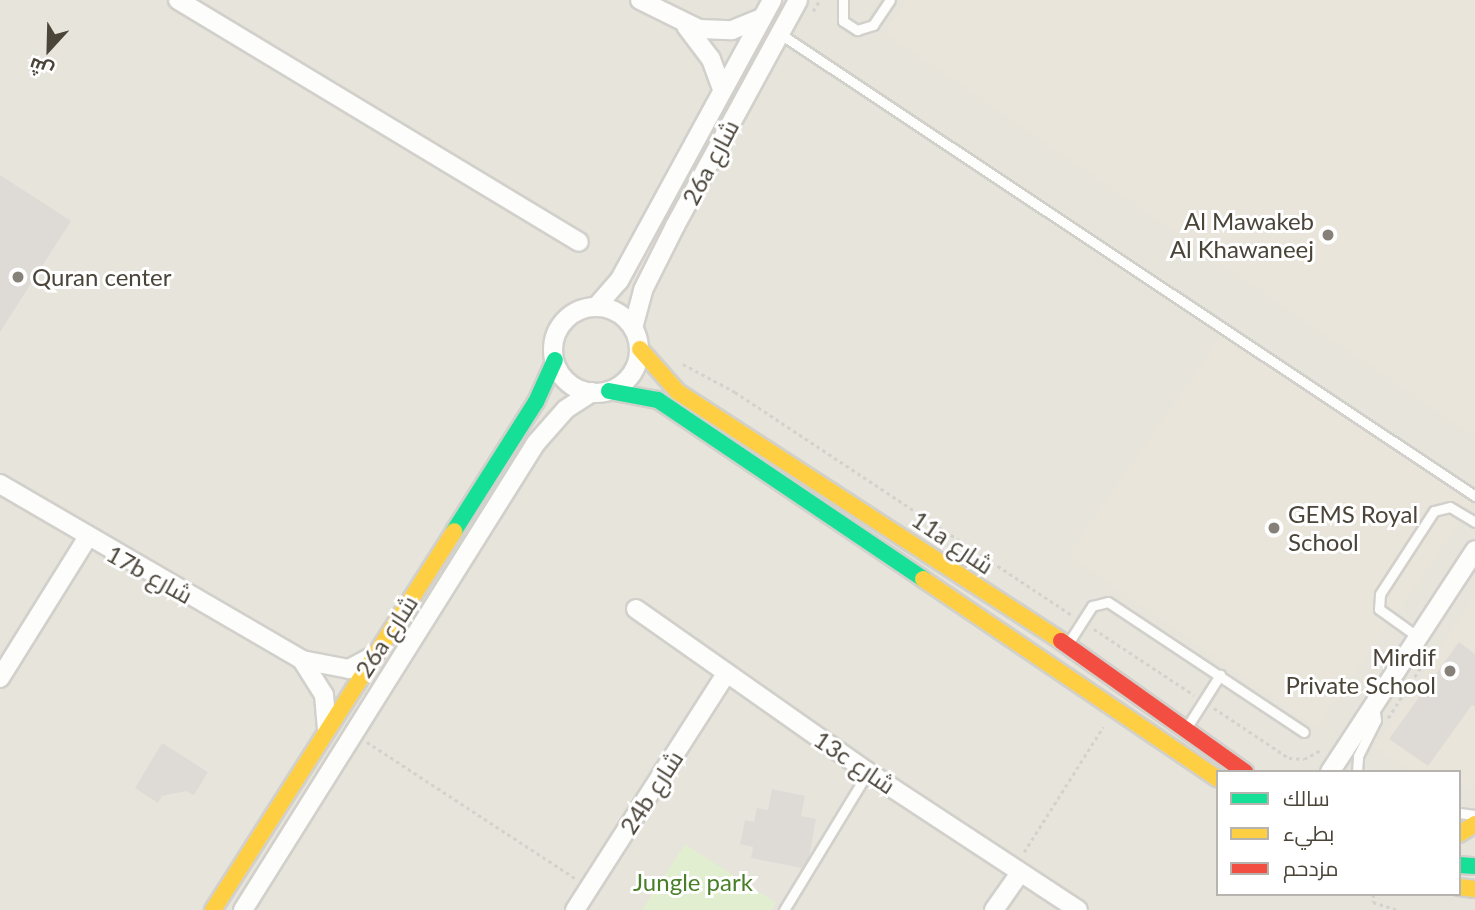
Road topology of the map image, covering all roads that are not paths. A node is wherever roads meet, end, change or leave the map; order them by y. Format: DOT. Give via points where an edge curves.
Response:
graph roads {
  1 [pos="178,0"];
  2 [pos="640,0"];
  3 [pos="772,0"];
  4 [pos="798,0"];
  5 [pos="842,0"];
  6 [pos="890,0"];
  7 [pos="761,18"];
  8 [pos="684,24"];
  9 [pos="779,33"];
  10 [pos="722,86"];
  11 [pos="579,242"];
  12 [pos="596,307"];
  13 [pos="633,328"];
  14 [pos="640,349"];
  15 [pos="555,360"];
  16 [pos="600,392"];
  17 [pos="774,480"];
  18 [pos="0,484"];
  19 [pos="1475,496"];
  20 [pos="1475,523"];
  21 [pos="87,538"];
  22 [pos="1475,550"];
  23 [pos="636,609"];
  24 [pos="1418,637"];
  25 [pos="1066,645"];
  26 [pos="372,657"];
  27 [pos="302,660"];
  28 [pos="726,674"];
  29 [pos="1220,676"];
  30 [pos="0,678"];
  31 [pos="1372,703"];
  32 [pos="327,728"];
  33 [pos="1187,729"];
  34 [pos="1304,732"];
  35 [pos="1331,769"];
  36 [pos="1242,770"];
  37 [pos="1357,770"];
  38 [pos="868,772"];
  39 [pos="1216,778"];
  40 [pos="1216,796"];
  41 [pos="1020,873"];
  42 [pos="213,910"];
  43 [pos="243,910"];
  44 [pos="575,910"];
  45 [pos="785,910"];
  46 [pos="994,910"];
  47 [pos="1078,910"];
  1 -- 11 [label="street"];
  2 -- 8 [label="street"];
  3 -- 7 [label="street, 26a شارع"];
  4 -- 9 [label="street, 26a شارع"];
  5 -- 6 [label="lane" via="843,21 857,30 873,25"];
  7 -- 8 [label="street" via="715,31"];
  7 -- 10 [label="street, 26a شارع"];
  8 -- 10 [label="street" via="708,52"];
  9 -- 13 [label="street, 26a شارع" via="643,290"];
  9 -- 19 [label="lane"];
  10 -- 12 [label="street, 26a شارع" via="619,281"];
  12 -- 13 [label="street" via="618,313"];
  12 -- 15 [label="street" via="566,319 555,338"];
  13 -- 14 [label="street"];
  14 -- 16 [label="street" via="628,379"];
  14 -- 25 [label="street, 11a شارع" via="678,392"];
  15 -- 16 [label="street" via="564,378"];
  15 -- 26 [label="street, 26a شارع" via="536,402"];
  16 -- 17 [label="street, 11a شارع" via="639,393 658,400"];
  16 -- 43 [label="street, 26a شارع" via="566,408 540,437"];
  17 -- 39 [label="street, 11a شارع"];
  17 -- 40 [label="street" via="834,539"];
  18 -- 21 [label="street, 17b شارع"];
  20 -- 24 [label="lane" via="1450,507 1434,511 1380,594 1380,609"];
  21 -- 27 [label="street, 17b شارع"];
  21 -- 30 [label="street"];
  22 -- 24 [label="street"];
  23 -- 28 [label="street, 13c شارع"];
  24 -- 31 [label="street"];
  25 -- 29 [label="lane" via="1097,602 1108,601"];
  25 -- 33 [label="street, 11a شارع"];
  26 -- 27 [label="street, 17b شارع" via="349,669"];
  26 -- 32 [label="street, 26a شارع"];
  27 -- 32 [label="street, 17b شارع" via="324,695"];
  28 -- 38 [label="street, 13c شارع"];
  28 -- 44 [label="street, 24b شارع"];
  29 -- 33 [label="lane"];
  29 -- 34 [label="lane"];
  31 -- 35 [label="street"];
  31 -- 37 [label="lane" via="1376,720 1358,756"];
  32 -- 42 [label="street, 26a شارع"];
  33 -- 36 [label="street, 11a شارع"];
  38 -- 41 [label="street, 13c شارع"];
  38 -- 45 [label="lane"];
  41 -- 46 [label="street"];
  41 -- 47 [label="street, 13c شارع"];
}
